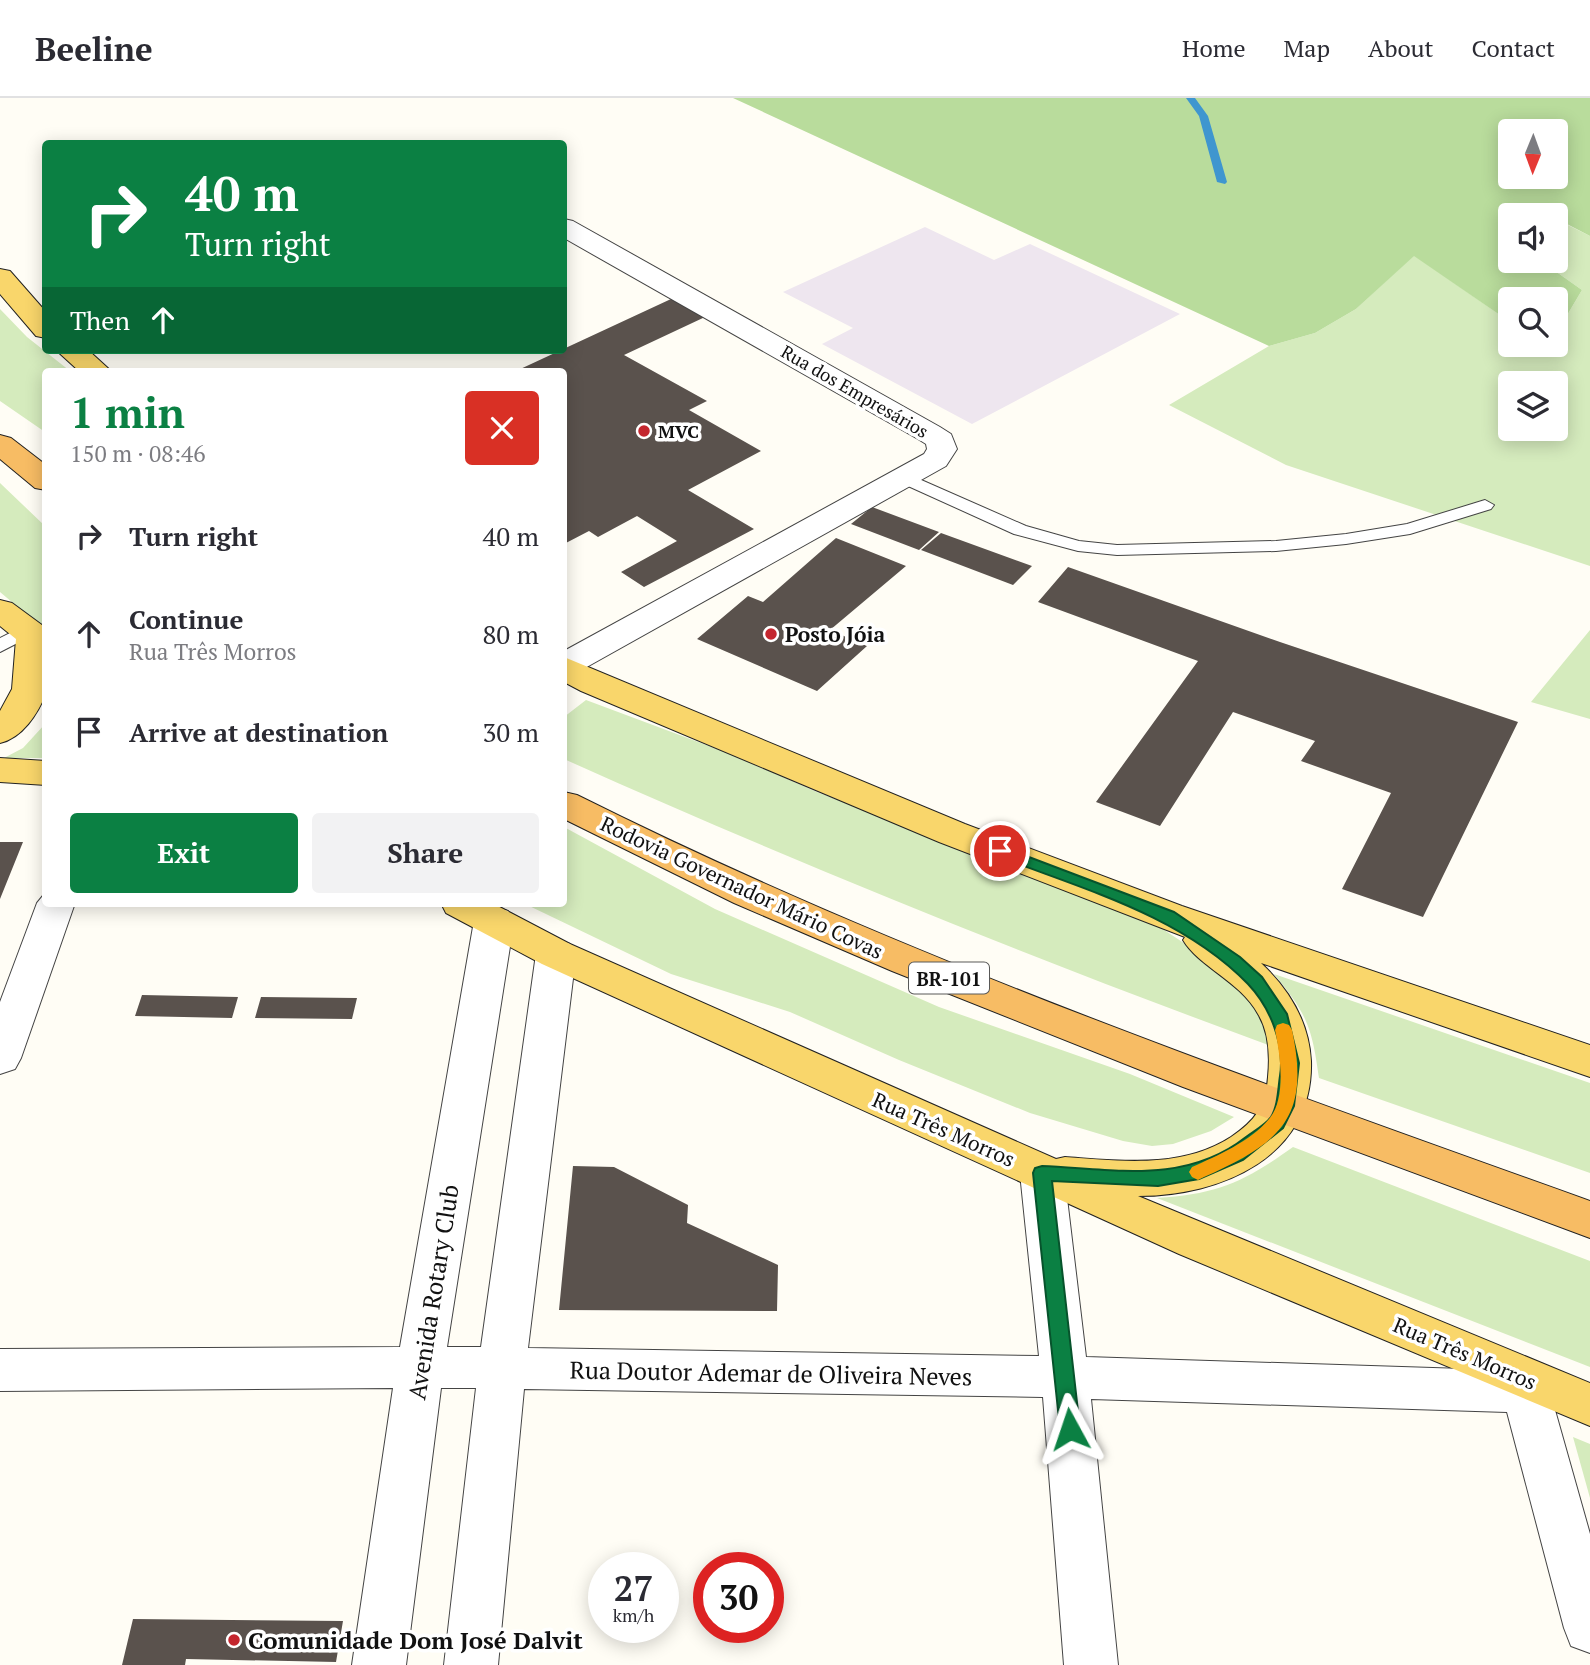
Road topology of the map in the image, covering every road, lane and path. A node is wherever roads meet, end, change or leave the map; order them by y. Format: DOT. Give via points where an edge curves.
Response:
graph roads {
  1 [pos="567,229"];
  2 [pos="0,277"];
  3 [pos="42,325"];
  4 [pos="75,354"];
  5 [pos="93,368"];
  6 [pos="0,433"];
  7 [pos="0,444"];
  8 [pos="42,447"];
  9 [pos="903,477"];
  10 [pos="42,478"];
  11 [pos="1485,505"];
  12 [pos="0,610"];
  13 [pos="27,639"];
  14 [pos="567,664"];
  15 [pos="567,668"];
  16 [pos="0,732"];
  17 [pos="0,770"];
  18 [pos="42,772"];
  19 [pos="567,805"];
  20 [pos="55,907"];
  21 [pos="477,912"];
  22 [pos="1168,916"];
  23 [pos="556,954"];
  24 [pos="0,1058"];
  25 [pos="1590,1061"];
  26 [pos="1285,1106"];
  27 [pos="1042,1173"];
  28 [pos="1590,1220"];
  29 [pos="420,1367"];
  30 [pos="502,1369"];
  31 [pos="0,1370"];
  32 [pos="1065,1377"];
  33 [pos="1534,1389"];
  34 [pos="1590,1405"];
  35 [pos="1590,1628"];
  36 [pos="379,1665"];
  37 [pos="471,1665"];
  38 [pos="1091,1665"];
  1 -- 9 [label="street, Rua dos Empresários" via="940,440 942,449 935,460"];
  2 -- 3 [label="main road"];
  4 -- 5 [label="main road"];
  6 -- 8 [label="highway"];
  7 -- 10 [label="highway"];
  9 -- 11 [label="lane" via="1020,530 1117,551 1346,539 1410,528"];
  9 -- 14 [label="street, Rua dos Empresários"];
  12 -- 13 [label="main road"];
  13 -- 16 [label="main road" via="34,673 30,694 18,716"];
  15 -- 22 [label="main road" via="593,683 863,797"];
  17 -- 18 [label="main road"];
  19 -- 26 [label="highway, Rodovia Governador Mário Covas / BR-101" via="808,920 1067,1026"];
  20 -- 24 [label="street"];
  21 -- 23 [label="main road, Rua Três Morros"];
  21 -- 29 [label="street, Avenida Rotary Club"];
  22 -- 25 [label="main road"];
  22 -- 26 [label="main road" via="1256,981 1281,1018 1291,1063"];
  23 -- 27 [label="main road, Rua Três Morros"];
  23 -- 30 [label="street"];
  26 -- 27 [label="main road" via="1276,1123 1256,1141 1199,1172 1158,1179"];
  26 -- 28 [label="highway, Rodovia Governador Mário Covas / BR-101"];
  27 -- 32 [label="street"];
  27 -- 33 [label="main road, Rua Três Morros"];
  29 -- 30 [label="street, Rua Doutor Ademar de Oliveira Neves"];
  29 -- 31 [label="street, Rua Doutor Ademar de Oliveira Neves"];
  29 -- 36 [label="street, Avenida Rotary Club"];
  30 -- 32 [label="street, Rua Doutor Ademar de Oliveira Neves"];
  30 -- 37 [label="street"];
  32 -- 33 [label="street, Rua Doutor Ademar de Oliveira Neves"];
  32 -- 38 [label="street"];
  33 -- 34 [label="main road, Rua Três Morros"];
  33 -- 35 [label="street"];
}
